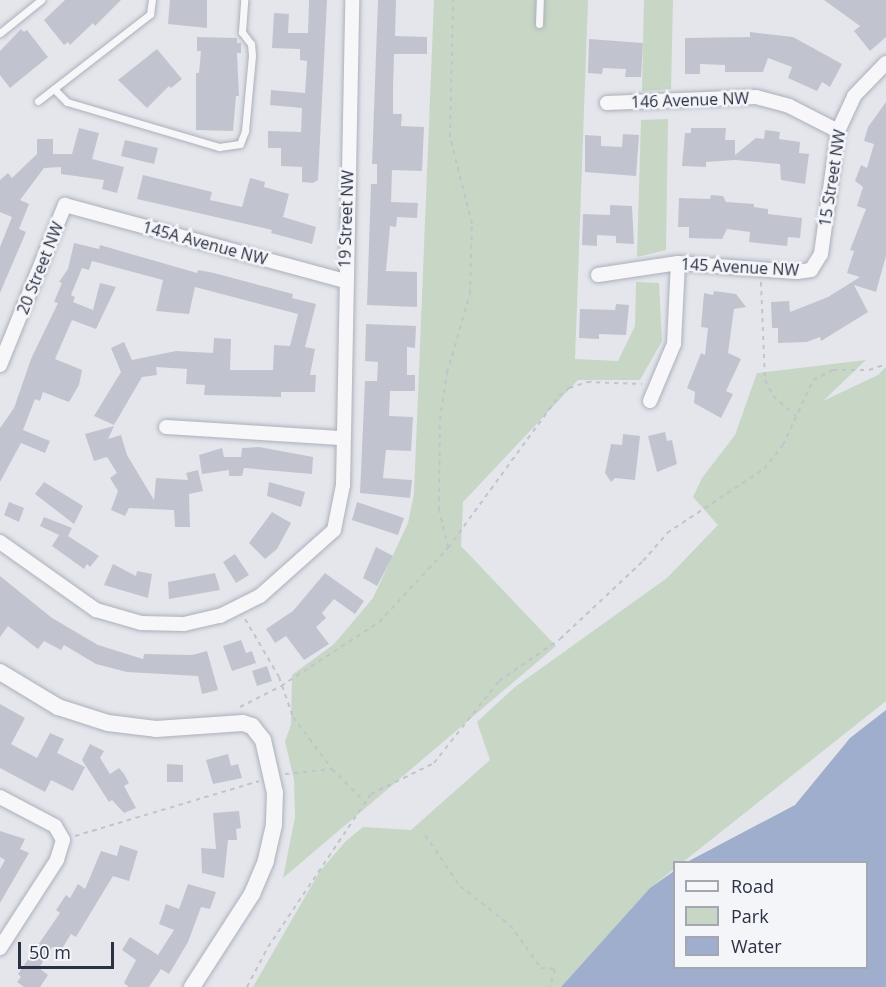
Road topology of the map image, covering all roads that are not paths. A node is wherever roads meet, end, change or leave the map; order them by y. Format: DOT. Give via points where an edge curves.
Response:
graph roads {
  1 [pos="41,0"];
  2 [pos="152,0"];
  3 [pos="244,0"];
  4 [pos="352,0"];
  5 [pos="540,0"];
  6 [pos="538,24"];
  7 [pos="0,33"];
  8 [pos="886,63"];
  9 [pos="54,89"];
  10 [pos="38,101"];
  11 [pos="607,103"];
  12 [pos="838,131"];
  13 [pos="65,205"];
  14 [pos="678,263"];
  15 [pos="811,270"];
  16 [pos="598,275"];
  17 [pos="344,280"];
  18 [pos="0,365"];
  19 [pos="650,400"];
  20 [pos="166,427"];
  21 [pos="341,438"];
  22 [pos="0,542"];
  23 [pos="0,672"];
  24 [pos="0,797"];
  25 [pos="0,948"];
  26 [pos="192,987"];
  1 -- 7 [label="lane"];
  2 -- 9 [label="lane" via="150,14"];
  3 -- 9 [label="lane" via="242,32 251,44 252,55 245,131 240,144 219,147 67,102"];
  4 -- 17 [label="street, 19 Street NW"];
  5 -- 6 [label="lane"];
  8 -- 12 [label="street, 15 Street NW" via="854,96"];
  9 -- 10 [label="lane"];
  11 -- 12 [label="street, 146 Avenue NW" via="756,97 789,106"];
  12 -- 15 [label="street, 15 Street NW" via="821,254"];
  13 -- 17 [label="street, 145A Avenue NW"];
  13 -- 18 [label="street, 20 Street NW"];
  14 -- 15 [label="street, 145 Avenue NW"];
  14 -- 16 [label="street, 145 Avenue NW"];
  14 -- 19 [label="street" via="675,335"];
  17 -- 21 [label="street, 19 Street NW"];
  20 -- 21 [label="street"];
  21 -- 22 [label="street, 19 Street NW" via="343,485 334,530 306,559 239,609 184,624 120,618 77,599"];
  23 -- 26 [label="street" via="48,702 108,723 156,729 243,723 252,726 263,740 273,777 274,825 260,878"];
  24 -- 25 [label="street" via="55,826 63,840 57,860"];
}
